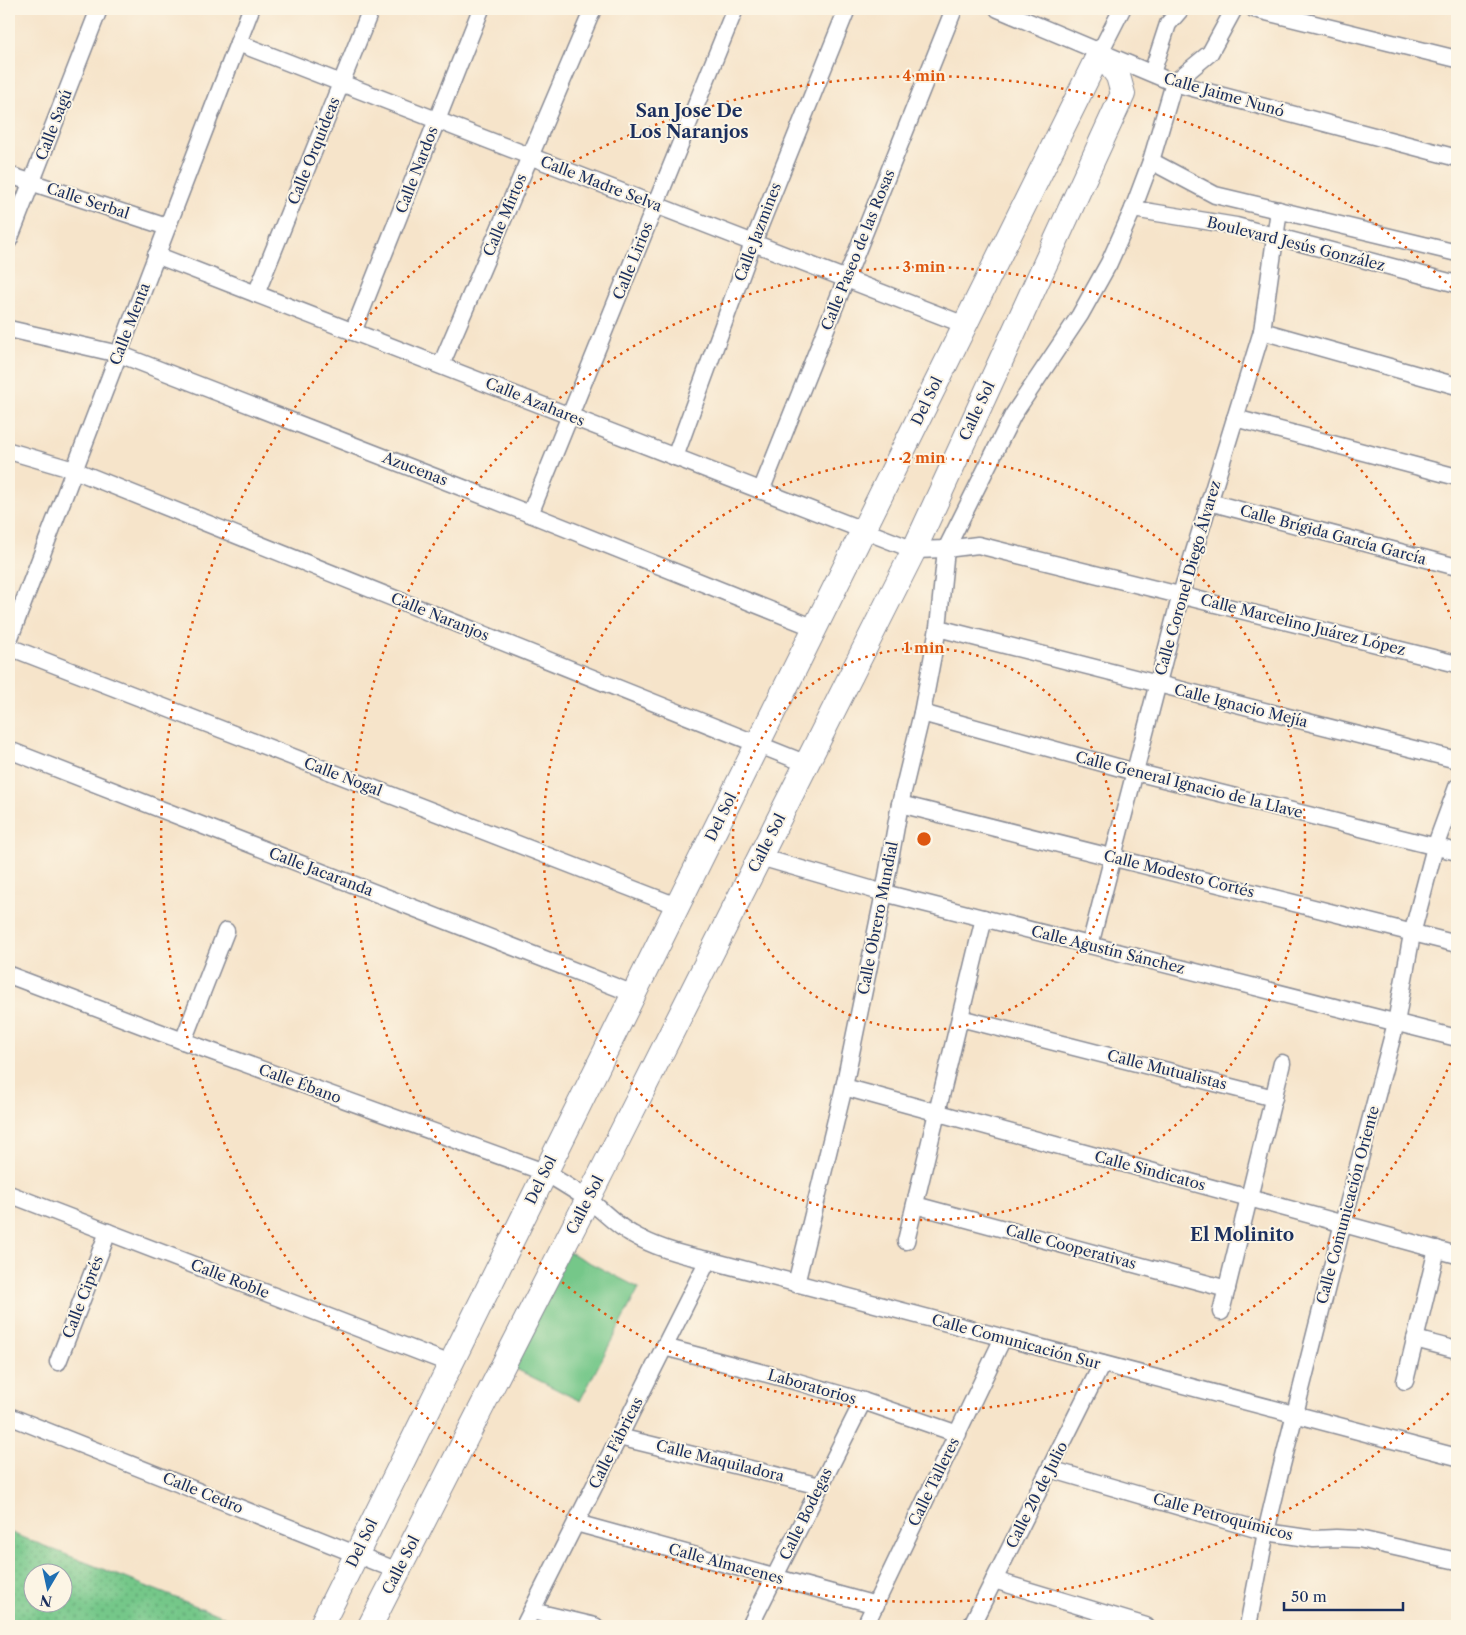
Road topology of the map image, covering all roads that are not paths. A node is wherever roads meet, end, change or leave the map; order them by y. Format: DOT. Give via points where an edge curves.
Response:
graph roads {
  1 [pos="99,9"];
  2 [pos="251,9"];
  3 [pos="372,9"];
  4 [pos="481,9"];
  5 [pos="593,9"];
  6 [pos="736,9"];
  7 [pos="846,9"];
  8 [pos="954,9"];
  9 [pos="998,9"];
  10 [pos="1122,9"];
  11 [pos="1181,9"];
  12 [pos="1234,9"];
  13 [pos="1254,9"];
  14 [pos="238,43"];
  15 [pos="1100,52"];
  16 [pos="1457,59"];
  17 [pos="1152,74"];
  18 [pos="342,83"];
  19 [pos="1174,83"];
  20 [pos="437,120"];
  21 [pos="530,156"];
  22 [pos="1457,158"];
  23 [pos="1151,162"];
  24 [pos="9,175"];
  25 [pos="32,182"];
  26 [pos="1215,195"];
  27 [pos="656,205"];
  28 [pos="1133,209"];
  29 [pos="1279,210"];
  30 [pos="1236,226"];
  31 [pos="167,227"];
  32 [pos="1276,237"];
  33 [pos="9,240"];
  34 [pos="753,243"];
  35 [pos="1457,253"];
  36 [pos="156,255"];
  37 [pos="846,279"];
  38 [pos="1457,284"];
  39 [pos="256,294"];
  40 [pos="965,325"];
  41 [pos="9,329"];
  42 [pos="1262,331"];
  43 [pos="353,332"];
  44 [pos="119,354"];
  45 [pos="441,365"];
  46 [pos="1457,386"];
  47 [pos="570,416"];
  48 [pos="1235,418"];
  49 [pos="9,451"];
  50 [pos="675,457"];
  51 [pos="74,470"];
  52 [pos="1457,477"];
  53 [pos="761,491"];
  54 [pos="1209,502"];
  55 [pos="530,514"];
  56 [pos="864,530"];
  57 [pos="946,549"];
  58 [pos="914,550"];
  59 [pos="1457,567"];
  60 [pos="1181,594"];
  61 [pos="815,628"];
  62 [pos="938,628"];
  63 [pos="9,640"];
  64 [pos="9,648"];
  65 [pos="1457,664"];
  66 [pos="1158,685"];
  67 [pos="922,713"];
  68 [pos="758,744"];
  69 [pos="9,750"];
  70 [pos="1457,760"];
  71 [pos="807,764"];
  72 [pos="1135,772"];
  73 [pos="1457,787"];
  74 [pos="900,804"];
  75 [pos="1435,847"];
  76 [pos="1457,852"];
  77 [pos="760,857"];
  78 [pos="1113,858"];
  79 [pos="884,893"];
  80 [pos="678,906"];
  81 [pos="984,918"];
  82 [pos="226,931"];
  83 [pos="1412,934"];
  84 [pos="1457,944"];
  85 [pos="1090,945"];
  86 [pos="9,975"];
  87 [pos="634,994"];
  88 [pos="960,1018"];
  89 [pos="1396,1023"];
  90 [pos="1457,1038"];
  91 [pos="183,1041"];
  92 [pos="1282,1063"];
  93 [pos="844,1088"];
  94 [pos="1274,1098"];
  95 [pos="937,1113"];
  96 [pos="544,1172"];
  97 [pos="9,1194"];
  98 [pos="1249,1198"];
  99 [pos="588,1199"];
  100 [pos="915,1205"];
  101 [pos="1343,1224"];
  102 [pos="108,1232"];
  103 [pos="906,1241"];
  104 [pos="1437,1249"];
  105 [pos="1457,1255"];
  106 [pos="708,1260"];
  107 [pos="796,1284"];
  108 [pos="1227,1289"];
  109 [pos="1221,1312"];
  110 [pos="1003,1338"];
  111 [pos="1415,1339"];
  112 [pos="664,1347"];
  113 [pos="1457,1350"];
  114 [pos="58,1362"];
  115 [pos="451,1364"];
  116 [pos="1102,1364"];
  117 [pos="1405,1381"];
  118 [pos="862,1401"];
  119 [pos="1295,1414"];
  120 [pos="9,1416"];
  121 [pos="958,1434"];
  122 [pos="619,1437"];
  123 [pos="1457,1457"];
  124 [pos="1050,1469"];
  125 [pos="820,1486"];
  126 [pos="576,1523"];
  127 [pos="1266,1532"];
  128 [pos="357,1554"];
  129 [pos="1457,1561"];
  130 [pos="398,1571"];
  131 [pos="775,1577"];
  132 [pos="994,1580"];
  133 [pos="876,1605"];
  134 [pos="532,1610"];
  135 [pos="321,1626"];
  136 [pos="370,1626"];
  137 [pos="524,1626"];
  138 [pos="595,1626"];
  139 [pos="750,1626"];
  140 [pos="865,1626"];
  141 [pos="971,1626"];
  142 [pos="1146,1626"];
  143 [pos="1248,1626"];
  1 -- 25 [label="street, Calle Sagú"];
  2 -- 14 [label="street, Calle Menta"];
  3 -- 18 [label="street, Calle Orquídeas"];
  4 -- 20 [label="street, Calle Nardos"];
  5 -- 21 [label="street, Calle Mirtos"];
  6 -- 27 [label="street, Calle Lirios"];
  7 -- 34 [label="street, Calle Jazmines"];
  8 -- 37 [label="street, Calle Paseo de las Rosas"];
  9 -- 15 [label="street, Calle Jaime Nunó"];
  10 -- 15 [label="street, Del Sol"];
  11 -- 17 [label="street" via="1168,24"];
  12 -- 19 [label="street" via="1210,53"];
  13 -- 16 [label="street"];
  14 -- 18 [label="street, Calle Madre Selva"];
  14 -- 31 [label="street, Calle Menta"];
  15 -- 17 [label="street, Calle Jaime Nunó"];
  15 -- 40 [label="street, Del Sol"];
  15 -- 58 [label="street, Calle Sol" via="1118,76 1123,94"];
  17 -- 19 [label="street, Calle Jaime Nunó"];
  18 -- 20 [label="street, Calle Madre Selva"];
  18 -- 39 [label="street, Calle Orquídeas"];
  19 -- 22 [label="street, Calle Jaime Nunó"];
  19 -- 23 [label="street"];
  20 -- 21 [label="street, Calle Madre Selva"];
  20 -- 43 [label="street, Calle Nardos"];
  21 -- 27 [label="street, Calle Madre Selva"];
  21 -- 45 [label="street, Calle Mirtos"];
  23 -- 26 [label="street, Boulevard Jesús González"];
  23 -- 28 [label="street"];
  24 -- 25 [label="street, Calle Serbal"];
  25 -- 31 [label="street, Calle Serbal"];
  25 -- 33 [label="street, Calle Sagú"];
  26 -- 29 [label="street, Boulevard Jesús González"];
  26 -- 30 [label="street"];
  27 -- 34 [label="street, Calle Madre Selva"];
  27 -- 47 [label="street, Calle Lirios"];
  28 -- 30 [label="street, Boulevard Jesús González"];
  28 -- 57 [label="street" via="1109,263 1080,314 1013,415"];
  29 -- 32 [label="street, Calle Coronel Diego Álvarez"];
  29 -- 35 [label="street, Boulevard Jesús González"];
  30 -- 32 [label="street, Boulevard Jesús González"];
  31 -- 36 [label="street, Calle Menta"];
  32 -- 38 [label="street, Boulevard Jesús González"];
  32 -- 42 [label="street, Calle Coronel Diego Álvarez"];
  34 -- 37 [label="street, Calle Madre Selva"];
  34 -- 50 [label="street, Calle Jazmines"];
  36 -- 39 [label="street, Calle Azahares"];
  36 -- 44 [label="street, Calle Menta"];
  37 -- 40 [label="street, Calle Madre Selva"];
  37 -- 53 [label="street, Calle Paseo de las Rosas"];
  39 -- 43 [label="street, Calle Azahares"];
  40 -- 56 [label="street, Del Sol"];
  41 -- 44 [label="street, Azucenas"];
  42 -- 46 [label="street"];
  42 -- 48 [label="street, Calle Coronel Diego Álvarez"];
  43 -- 45 [label="street, Calle Azahares"];
  44 -- 51 [label="street, Calle Menta"];
  44 -- 55 [label="street, Azucenas"];
  45 -- 47 [label="street, Calle Azahares"];
  47 -- 50 [label="street, Calle Azahares"];
  47 -- 55 [label="street, Calle Lirios"];
  48 -- 52 [label="street"];
  48 -- 54 [label="street, Calle Coronel Diego Álvarez"];
  49 -- 51 [label="street, Calle Naranjos"];
  50 -- 53 [label="street, Calle Azahares"];
  51 -- 63 [label="street, Calle Menta"];
  51 -- 68 [label="street, Calle Naranjos"];
  53 -- 56 [label="street, Calle Azahares"];
  54 -- 59 [label="street, Calle Brígida García García"];
  54 -- 60 [label="street, Calle Coronel Diego Álvarez"];
  55 -- 61 [label="street, Azucenas"];
  56 -- 58 [label="street, Calle Azahares"];
  56 -- 61 [label="street, Del Sol"];
  57 -- 58 [label="street, Calle Marcelino Juárez López"];
  57 -- 60 [label="street, Calle Marcelino Juárez López" via="978,545"];
  57 -- 62 [label="street, Calle Obrero Mundial"];
  58 -- 71 [label="street, Calle Sol"];
  60 -- 65 [label="street, Calle Marcelino Juárez López"];
  60 -- 66 [label="street, Calle Coronel Diego Álvarez"];
  61 -- 68 [label="street, Del Sol"];
  62 -- 66 [label="street, Calle Ignacio Mejía"];
  62 -- 67 [label="street, Calle Obrero Mundial"];
  64 -- 80 [label="street, Calle Nogal"];
  66 -- 70 [label="street, Calle Ignacio Mejía"];
  66 -- 72 [label="street, Calle Coronel Diego Álvarez"];
  67 -- 72 [label="street, Calle General Ignacio de la Llave"];
  67 -- 74 [label="street, Calle Obrero Mundial"];
  68 -- 71 [label="street, Calle Naranjos"];
  68 -- 80 [label="street, Del Sol"];
  69 -- 87 [label="street, Calle Jacaranda"];
  71 -- 77 [label="street, Calle Sol"];
  72 -- 75 [label="street, Calle General Ignacio de la Llave"];
  72 -- 78 [label="street, Calle Coronel Diego Álvarez"];
  73 -- 75 [label="street, Calle Comunicación Oriente"];
  74 -- 78 [label="street, Calle Modesto Cortés"];
  74 -- 79 [label="street, Calle Obrero Mundial"];
  75 -- 76 [label="street, Calle General Ignacio de la Llave"];
  75 -- 83 [label="street, Calle Comunicación Oriente"];
  77 -- 79 [label="street, Calle Agustín Sánchez"];
  77 -- 99 [label="street, Calle Sol"];
  78 -- 83 [label="street, Calle Modesto Cortés"];
  78 -- 85 [label="street, Calle Coronel Diego Álvarez"];
  79 -- 81 [label="street, Calle Agustín Sánchez"];
  79 -- 93 [label="street, Calle Obrero Mundial"];
  80 -- 87 [label="street, Del Sol"];
  81 -- 85 [label="street, Calle Agustín Sánchez"];
  81 -- 88 [label="street"];
  82 -- 91 [label="street"];
  83 -- 84 [label="street, Calle Modesto Cortés"];
  83 -- 89 [label="street, Calle Comunicación Oriente"];
  85 -- 89 [label="street, Calle Agustín Sánchez"];
  86 -- 91 [label="street, Calle Ébano"];
  87 -- 96 [label="street, Del Sol"];
  88 -- 94 [label="street, Calle Mutualistas"];
  88 -- 95 [label="street"];
  89 -- 90 [label="street, Calle Agustín Sánchez"];
  89 -- 101 [label="street, Calle Comunicación Oriente"];
  91 -- 96 [label="street, Calle Ébano"];
  92 -- 94 [label="street"];
  93 -- 95 [label="street, Calle Sindicatos"];
  93 -- 107 [label="street, Calle Obrero Mundial"];
  94 -- 98 [label="street"];
  95 -- 98 [label="street, Calle Sindicatos"];
  95 -- 100 [label="street"];
  96 -- 99 [label="street, Calle Ébano"];
  96 -- 115 [label="street, Del Sol"];
  97 -- 102 [label="street, Calle Roble"];
  98 -- 101 [label="street, Calle Sindicatos"];
  98 -- 108 [label="street"];
  99 -- 106 [label="street, Calle Comunicación Sur" via="631,1234 672,1252"];
  99 -- 130 [label="street, Calle Sol"];
  100 -- 103 [label="street"];
  100 -- 108 [label="street, Calle Cooperativas"];
  101 -- 104 [label="street, Calle Sindicatos"];
  101 -- 119 [label="street, Calle Comunicación Oriente"];
  102 -- 114 [label="street, Calle Ciprés"];
  102 -- 115 [label="street, Calle Roble"];
  104 -- 105 [label="street, Calle Sindicatos"];
  104 -- 111 [label="street"];
  106 -- 107 [label="street, Calle Comunicación Sur"];
  106 -- 112 [label="street, Calle Fábricas"];
  107 -- 110 [label="street, Calle Comunicación Sur"];
  108 -- 109 [label="street"];
  110 -- 116 [label="street, Calle Comunicación Sur"];
  110 -- 121 [label="street, Calle Talleres"];
  111 -- 113 [label="street"];
  111 -- 117 [label="street"];
  112 -- 118 [label="street, Laboratorios"];
  112 -- 122 [label="street, Calle Fábricas"];
  115 -- 128 [label="street, Del Sol"];
  116 -- 119 [label="street, Calle Comunicación Sur"];
  116 -- 124 [label="street, Calle 20 de Julio"];
  118 -- 121 [label="street, Laboratorios"];
  118 -- 125 [label="street, Calle Bodegas"];
  119 -- 123 [label="street, Calle Comunicación Sur"];
  119 -- 127 [label="street, Calle Comunicación Oriente"];
  120 -- 128 [label="street, Calle Cedro"];
  121 -- 133 [label="street, Calle Talleres"];
  122 -- 125 [label="street, Calle Maquiladora"];
  122 -- 126 [label="street, Calle Fábricas"];
  124 -- 127 [label="street, Calle Petroquímicos"];
  124 -- 132 [label="street, Calle 20 de Julio"];
  125 -- 131 [label="street, Calle Bodegas"];
  126 -- 131 [label="street, Calle Almacenes"];
  126 -- 134 [label="street, Calle Fábricas"];
  127 -- 129 [label="street, Calle Petroquímicos" via="1314,1539 1359,1539"];
  127 -- 143 [label="street, Calle Comunicación Oriente"];
  128 -- 130 [label="street, Calle Cedro"];
  128 -- 135 [label="street, Del Sol"];
  130 -- 136 [label="street, Calle Sol"];
  131 -- 133 [label="street, Calle Almacenes"];
  131 -- 139 [label="street, Calle Bodegas"];
  132 -- 141 [label="street, Calle 20 de Julio"];
  132 -- 142 [label="street"];
  133 -- 140 [label="street, Calle Talleres"];
  134 -- 137 [label="street, Calle Fábricas"];
  134 -- 138 [label="street"];
}
